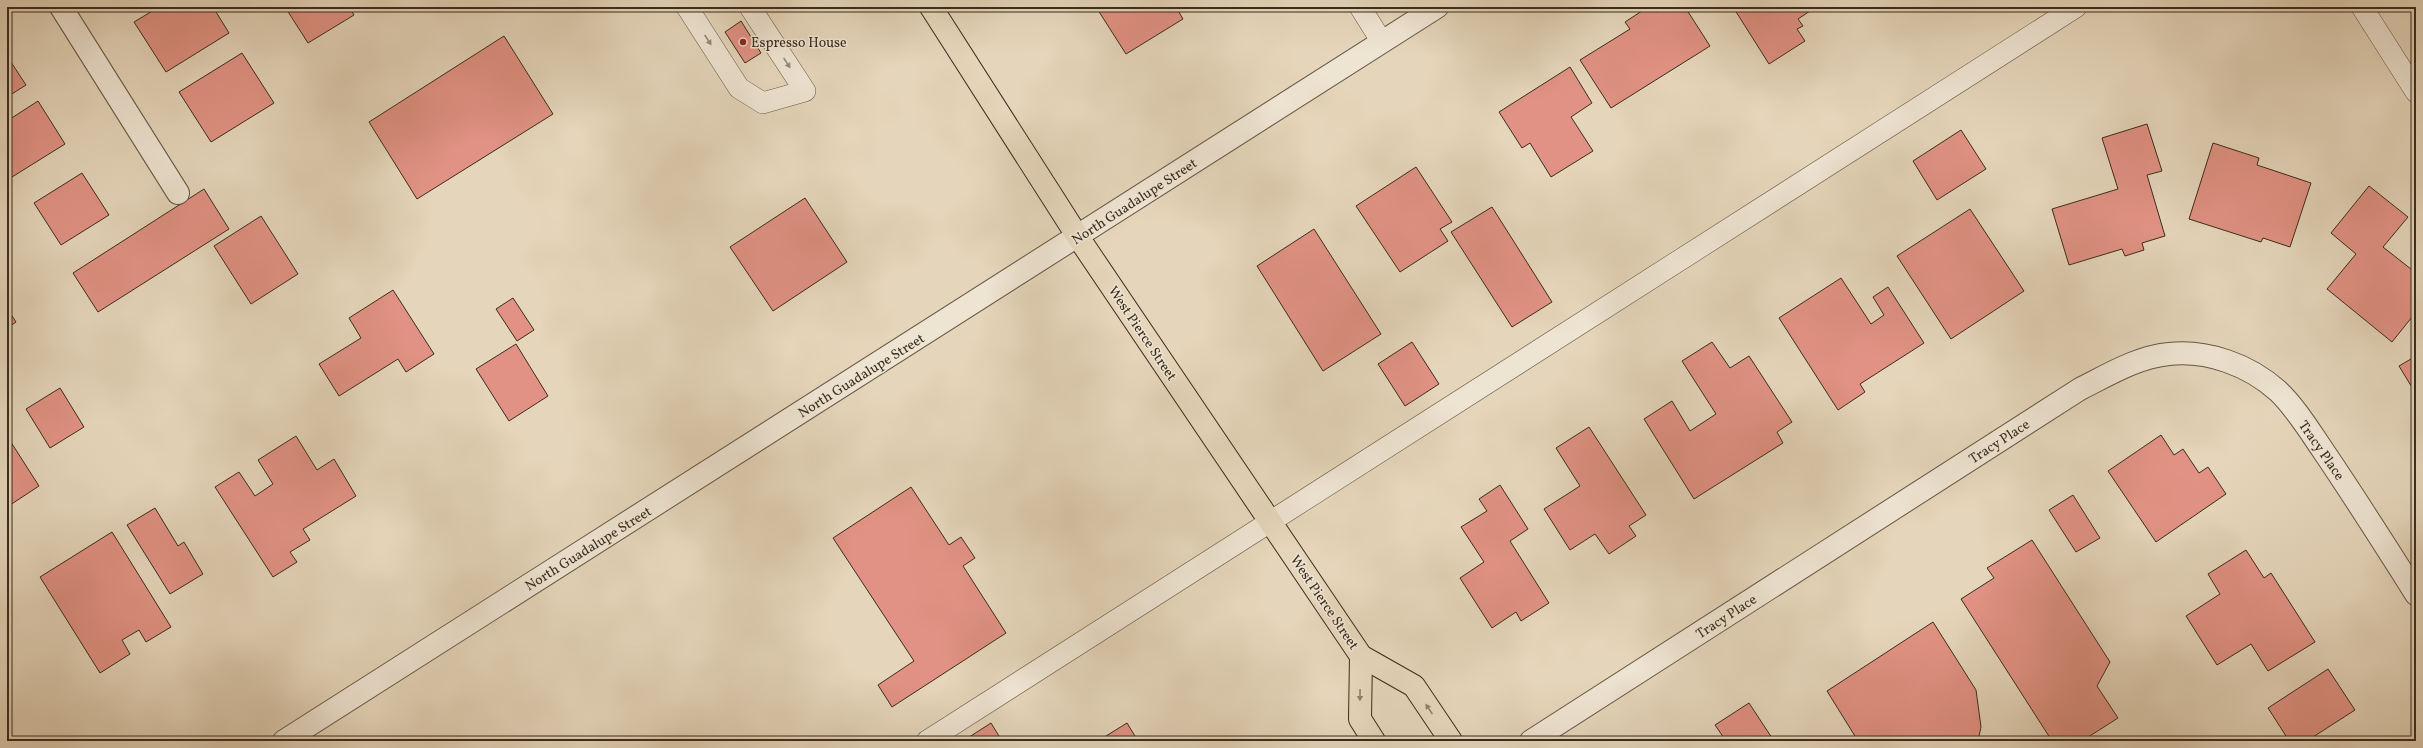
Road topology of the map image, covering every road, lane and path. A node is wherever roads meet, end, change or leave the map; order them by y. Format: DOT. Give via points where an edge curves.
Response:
graph roads {
  1 [pos="61,7"];
  2 [pos="687,7"];
  3 [pos="750,7"];
  4 [pos="932,7"];
  5 [pos="1360,7"];
  6 [pos="1437,7"];
  7 [pos="2076,7"];
  8 [pos="2362,7"];
  9 [pos="1382,42"];
  10 [pos="2416,92"];
  11 [pos="178,193"];
  12 [pos="1078,237"];
  13 [pos="1270,521"];
  14 [pos="2416,594"];
  15 [pos="1361,656"];
  16 [pos="284,741"];
  17 [pos="927,741"];
  18 [pos="1374,741"];
  19 [pos="1451,741"];
  20 [pos="1531,741"];
  1 -- 11 [label="street"];
  2 -- 3 [label="lane" via="739,88 763,103 805,91"];
  4 -- 12 [label="highway, West Pierce Street"];
  5 -- 9 [label="lane"];
  6 -- 9 [label="street, North Guadalupe Street"];
  7 -- 13 [label="lane"];
  8 -- 10 [label="lane"];
  9 -- 12 [label="street, North Guadalupe Street"];
  12 -- 13 [label="highway, West Pierce Street"];
  12 -- 16 [label="street, North Guadalupe Street"];
  13 -- 15 [label="highway, West Pierce Street"];
  13 -- 17 [label="lane"];
  14 -- 20 [label="street, Tracy Place" via="2342,478 2306,426 2278,392 2253,374 2226,361 2200,354 2168,354 2131,363 2080,389"];
  15 -- 18 [label="highway, West Pierce Street, one-way" via="1360,719"];
  19 -- 15 [label="highway, West Pierce Street, one-way" via="1414,686"];
}
